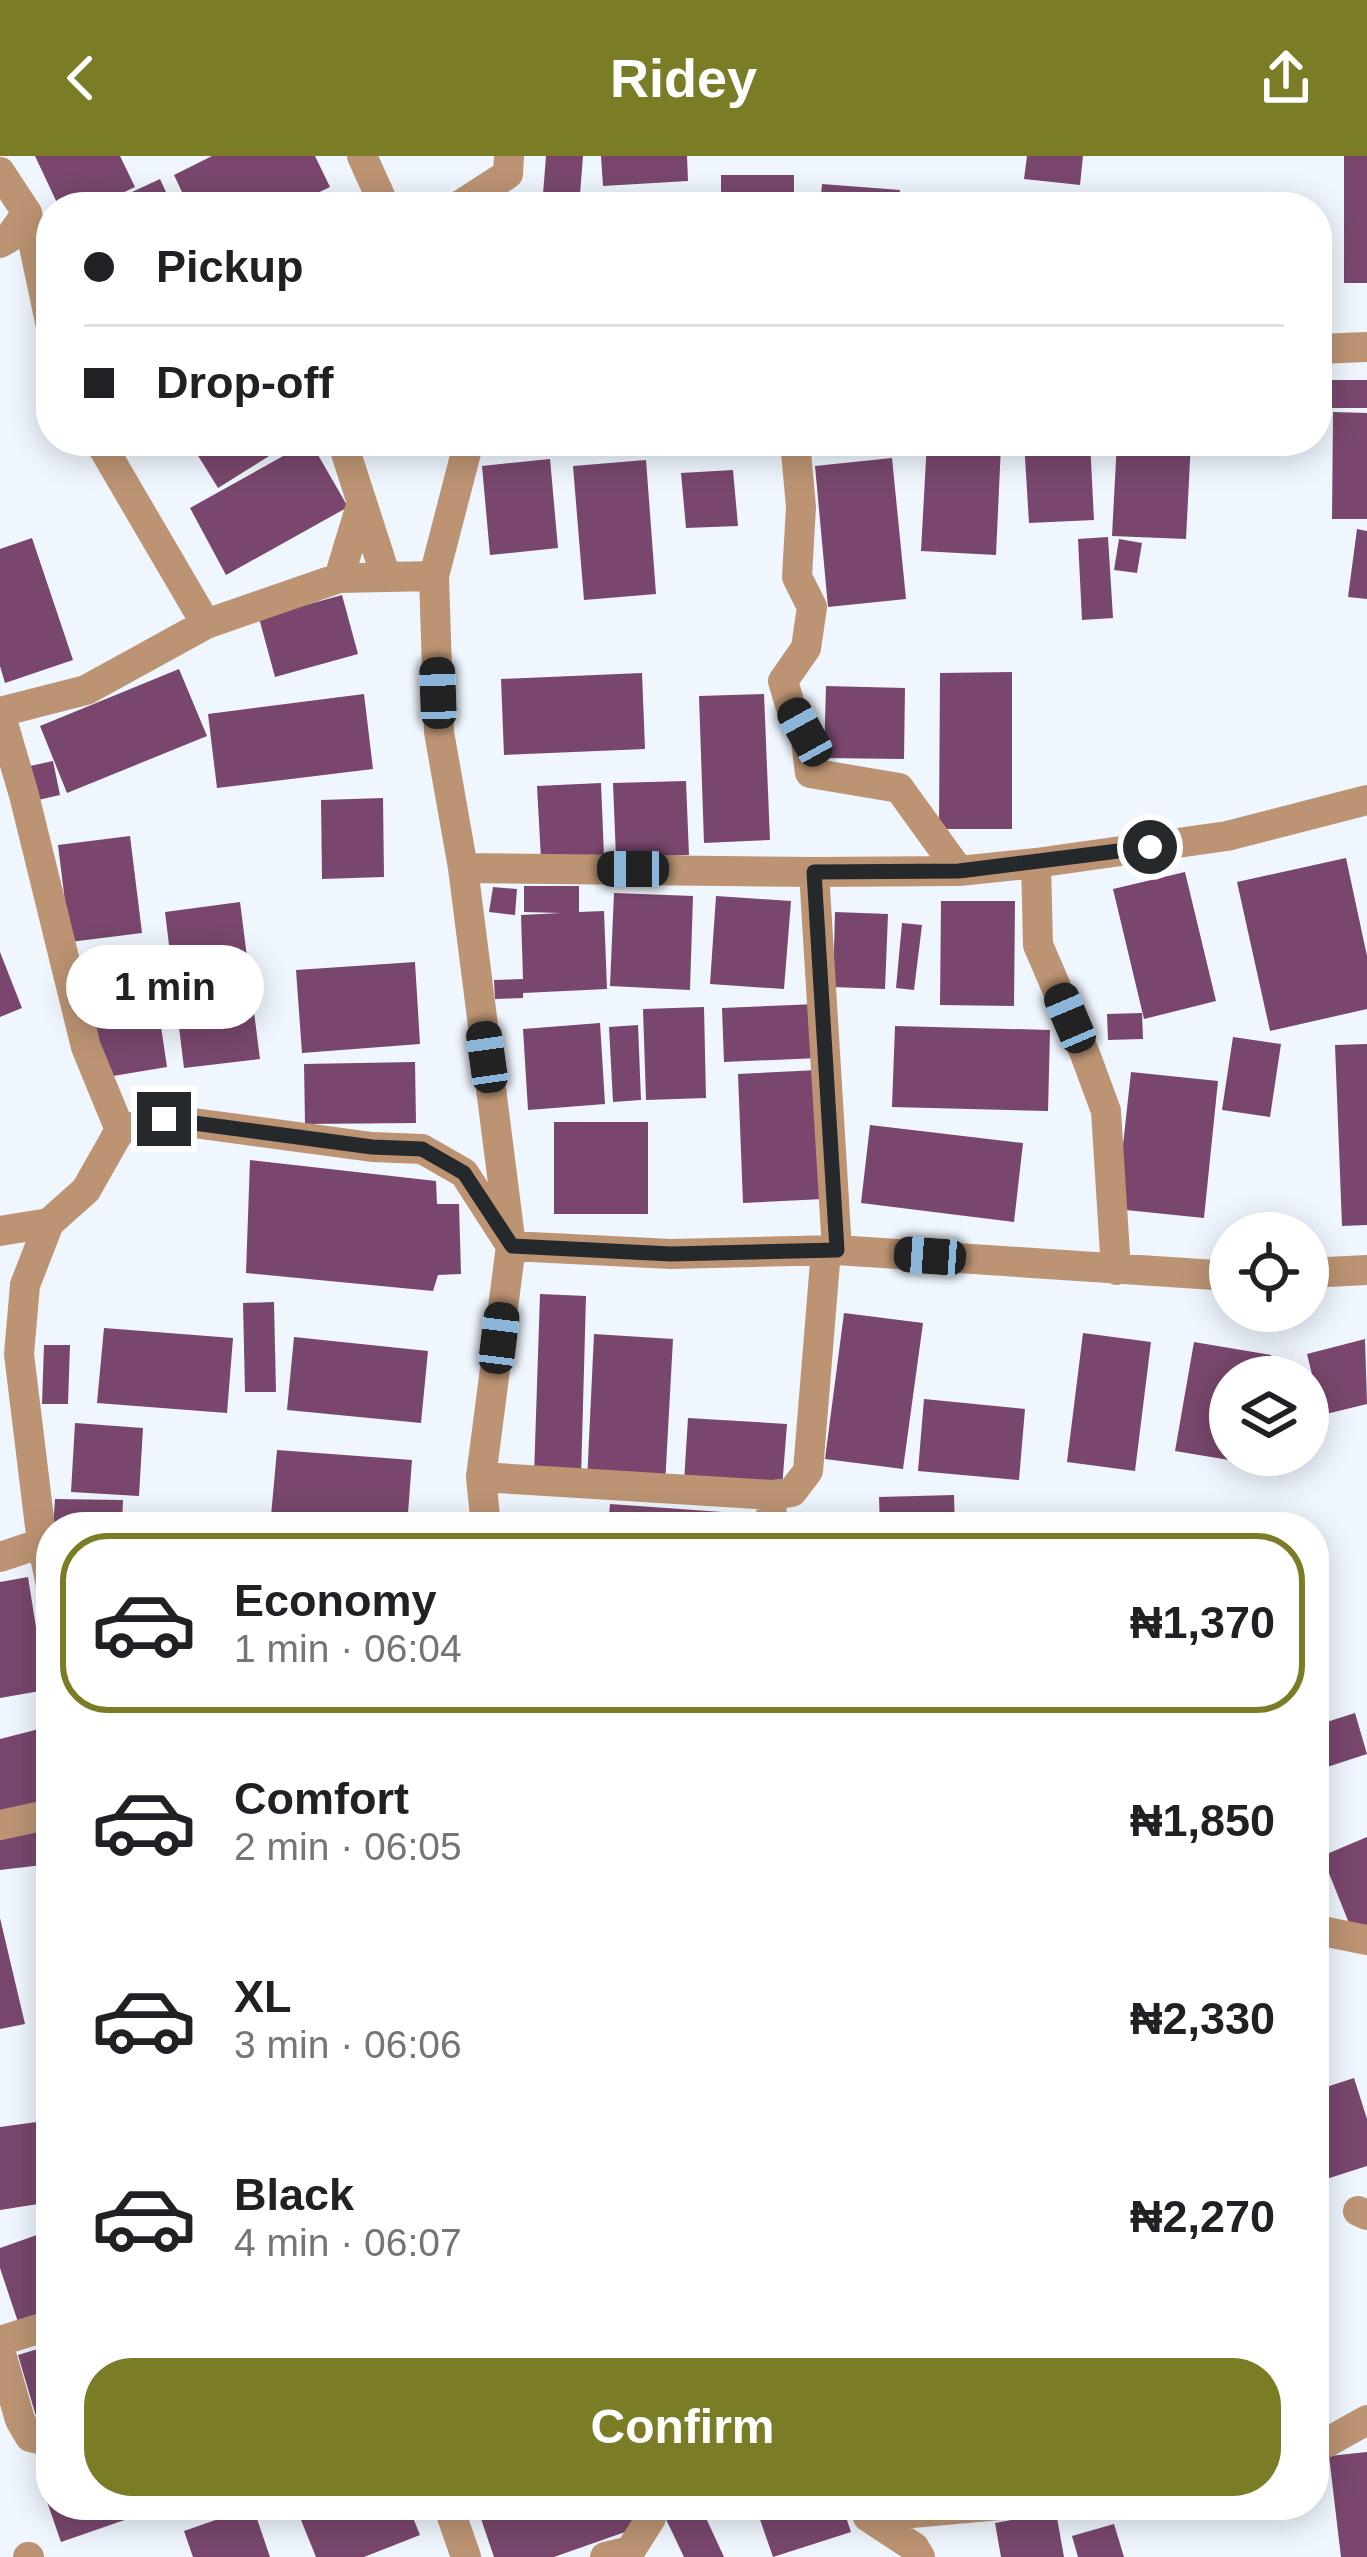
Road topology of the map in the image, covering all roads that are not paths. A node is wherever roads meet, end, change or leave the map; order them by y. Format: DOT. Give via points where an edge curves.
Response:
graph roads {
  1 [pos="362,156"];
  2 [pos="509,156"];
  3 [pos="0,172"];
  4 [pos="378,192"];
  5 [pos="480,192"];
  6 [pos="28,213"];
  7 [pos="0,242"];
  8 [pos="36,253"];
  9 [pos="1367,347"];
  10 [pos="1332,348"];
  11 [pos="117,456"];
  12 [pos="347,456"];
  13 [pos="465,456"];
  14 [pos="796,456"];
  15 [pos="362,502"];
  16 [pos="434,576"];
  17 [pos="386,577"];
  18 [pos="339,578"];
  19 [pos="206,624"];
  20 [pos="0,712"];
  21 [pos="1367,800"];
  22 [pos="12,804"];
  23 [pos="1036,863"];
  24 [pos="463,868"];
  25 [pos="959,871"];
  26 [pos="814,872"];
  27 [pos="120,1130"];
  28 [pos="49,1223"];
  29 [pos="0,1231"];
  30 [pos="512,1246"];
  31 [pos="832,1250"];
  32 [pos="1116,1270"];
  33 [pos="1367,1270"];
  34 [pos="1329,1272"];
  35 [pos="1209,1275"];
  36 [pos="481,1477"];
  37 [pos="772,1496"];
  38 [pos="42,1512"];
  39 [pos="484,1512"];
  40 [pos="771,1512"];
  41 [pos="36,1546"];
  42 [pos="0,1557"];
  43 [pos="36,1817"];
  44 [pos="0,1825"];
  45 [pos="1329,1932"];
  46 [pos="1367,1940"];
  47 [pos="36,2330"];
  48 [pos="0,2341"];
  49 [pos="0,2350"];
  50 [pos="1367,2420"];
  51 [pos="36,2439"];
  52 [pos="1329,2443"];
  53 [pos="453,2520"];
  54 [pos="650,2520"];
  55 [pos="878,2520"];
  56 [pos="466,2557"];
  57 [pos="605,2557"];
  58 [pos="920,2557"];
  1 -- 4 [label="street"];
  2 -- 5 [label="street" via="508,174"];
  3 -- 6 [label="street"];
  6 -- 7 [label="street"];
  6 -- 8 [label="street"];
  9 -- 10 [label="street"];
  11 -- 19 [label="street"];
  12 -- 15 [label="street"];
  13 -- 16 [label="street"];
  14 -- 25 [label="street" via="797,577 812,608 806,647 783,681 805,732 810,772 899,788"];
  15 -- 17 [label="street"];
  15 -- 18 [label="street"];
  16 -- 17 [label="street"];
  16 -- 24 [label="street" via="439,732"];
  17 -- 18 [label="street"];
  18 -- 19 [label="street"];
  19 -- 20 [label="street" via="86,690"];
  20 -- 22 [label="street"];
  21 -- 23 [label="street" via="1227,836"];
  22 -- 27 [label="street" via="86,1047"];
  23 -- 25 [label="street"];
  23 -- 32 [label="street" via="1038,945 1106,1111"];
  24 -- 26 [label="street"];
  24 -- 30 [label="street"];
  25 -- 26 [label="street"];
  26 -- 31 [label="street"];
  27 -- 28 [label="street" via="86,1190"];
  27 -- 30 [label="street" via="164,1119 422,1149 464,1173"];
  28 -- 29 [label="street"];
  28 -- 38 [label="street" via="25,1285 19,1354"];
  30 -- 31 [label="street" via="671,1254"];
  30 -- 36 [label="street"];
  31 -- 32 [label="street"];
  31 -- 37 [label="street" via="808,1471 792,1492"];
  32 -- 35 [label="street"];
  33 -- 34 [label="street"];
  36 -- 37 [label="street"];
  36 -- 39 [label="street"];
  37 -- 40 [label="street"];
  41 -- 42 [label="street"];
  43 -- 44 [label="street"];
  45 -- 46 [label="street"];
  47 -- 48 [label="street"];
  49 -- 51 [label="street" via="20,2420"];
  50 -- 52 [label="street"];
  53 -- 56 [label="street"];
  54 -- 57 [label="street" via="630,2551"];
  55 -- 58 [label="street"];
}
